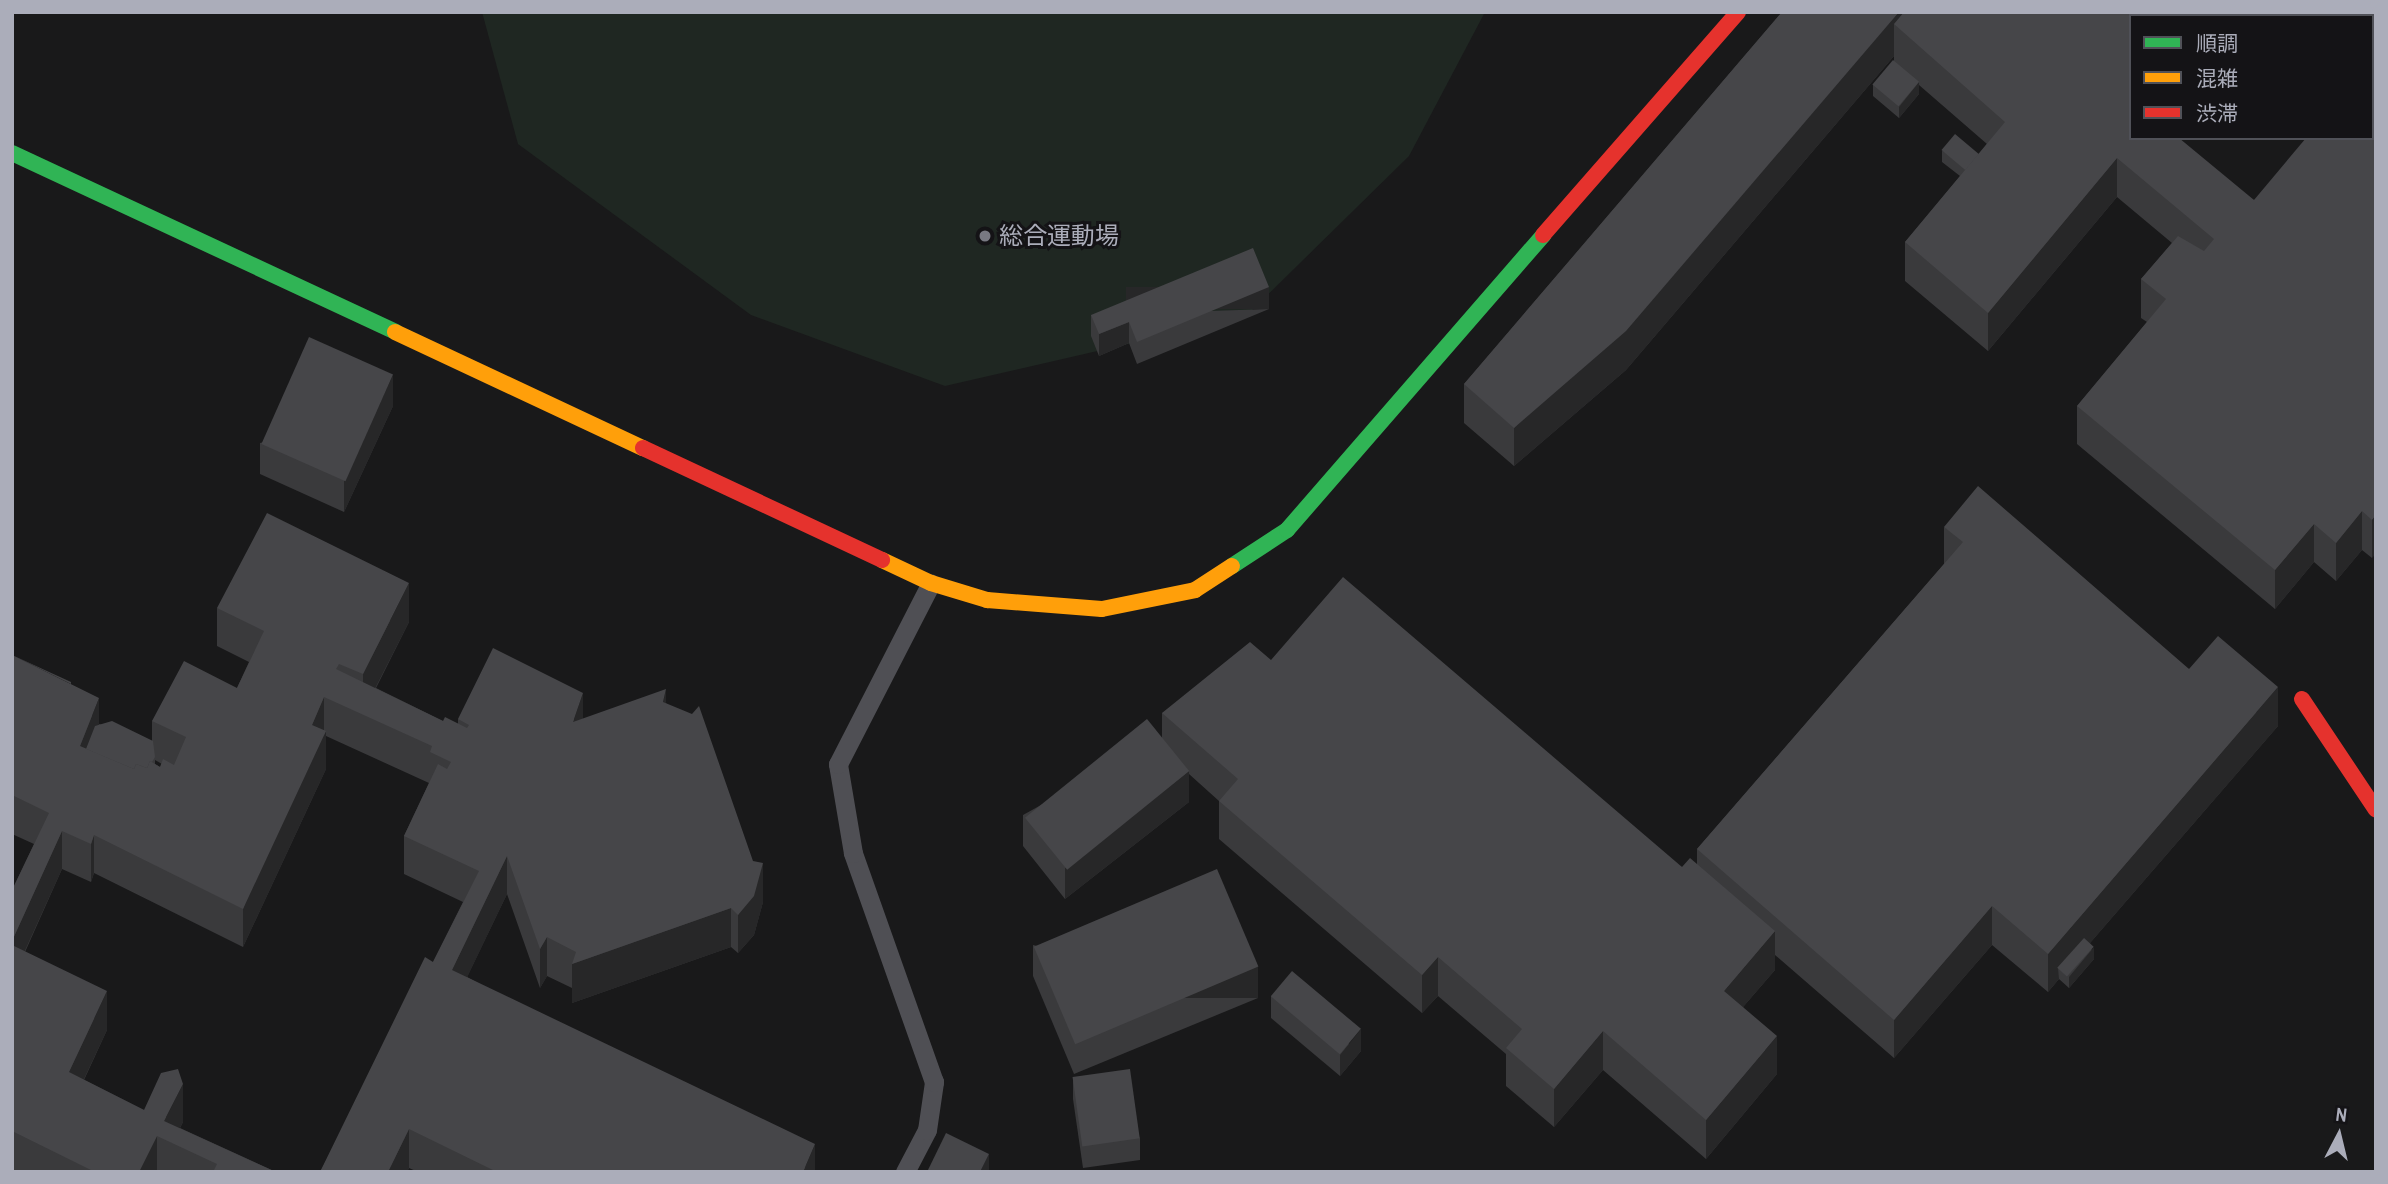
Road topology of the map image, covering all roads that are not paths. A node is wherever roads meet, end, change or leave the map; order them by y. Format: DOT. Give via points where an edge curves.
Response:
graph roads {
  1 [pos="1738,12"];
  2 [pos="12,153"];
  3 [pos="931,583"];
  4 [pos="2302,699"];
  5 [pos="2376,810"];
  6 [pos="905,1172"];
  1 -- 3 [label="street" via="1287,530 1195,590 1102,609 987,600"];
  2 -- 3 [label="street"];
  3 -- 6 [label="lane" via="838,764 853,853 934,1082 927,1130"];
  4 -- 5 [label="street"];
}
